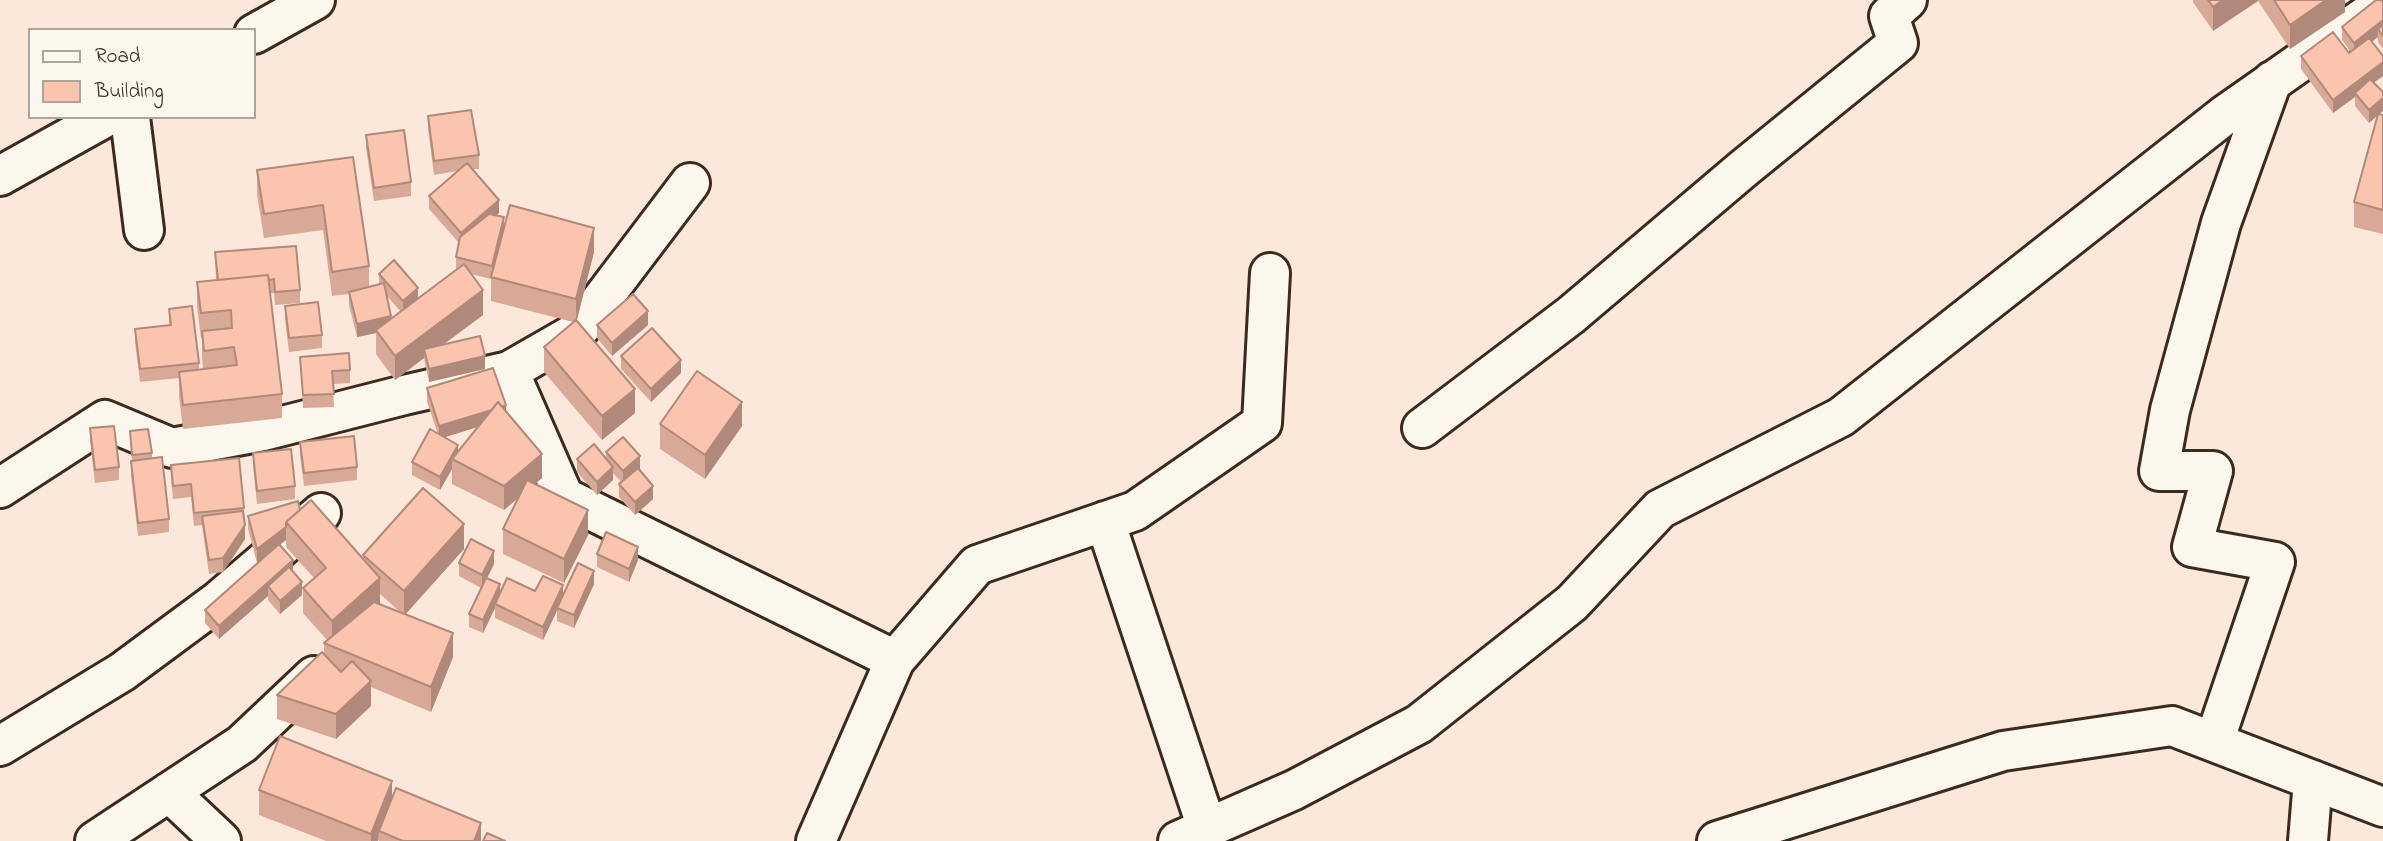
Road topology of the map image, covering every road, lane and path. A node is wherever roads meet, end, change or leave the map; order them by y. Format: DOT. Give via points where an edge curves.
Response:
graph roads {
  1 [pos="1907,0"];
  2 [pos="2383,4"];
  3 [pos="295,5"];
  4 [pos="256,33"];
  5 [pos="2272,81"];
  6 [pos="102,119"];
  7 [pos="130,119"];
  8 [pos="0,176"];
  9 [pos="690,183"];
  10 [pos="144,230"];
  11 [pos="1270,274"];
  12 [pos="509,371"];
  13 [pos="1422,428"];
  14 [pos="0,488"];
  15 [pos="321,513"];
  16 [pos="1105,521"];
  17 [pos="337,654"];
  18 [pos="895,660"];
  19 [pos="2214,742"];
  20 [pos="0,746"];
  21 [pos="2313,780"];
  22 [pos="169,792"];
  23 [pos="2383,807"];
  24 [pos="1193,835"];
  25 [pos="94,841"];
  26 [pos="221,841"];
  27 [pos="816,841"];
  28 [pos="1717,841"];
  29 [pos="2308,841"];
  1 -- 13 [label="street" via="1889,16 1898,43 1571,315"];
  2 -- 5 [label="street"];
  3 -- 4 [label="street"];
  5 -- 19 [label="street" via="2221,223 2170,410 2159,471 2213,471 2192,547 2275,562"];
  5 -- 24 [label="street" via="1841,417 1660,509 1572,603 1419,724 1294,790"];
  6 -- 8 [label="street"];
  7 -- 10 [label="street"];
  9 -- 12 [label="street" via="577,332"];
  11 -- 16 [label="street" via="1262,423 1135,511"];
  12 -- 14 [label="street" via="263,431 172,448 105,420"];
  12 -- 18 [label="street" via="564,497"];
  15 -- 20 [label="street" via="218,601 122,672"];
  16 -- 18 [label="street" via="977,565"];
  16 -- 24 [label="street"];
  17 -- 22 [label="street" via="242,744"];
  18 -- 27 [label="street"];
  19 -- 21 [label="street"];
  19 -- 28 [label="street" via="2172,726 2003,751"];
  21 -- 23 [label="street"];
  21 -- 29 [label="street"];
  22 -- 25 [label="street"];
  22 -- 26 [label="street"];
}
